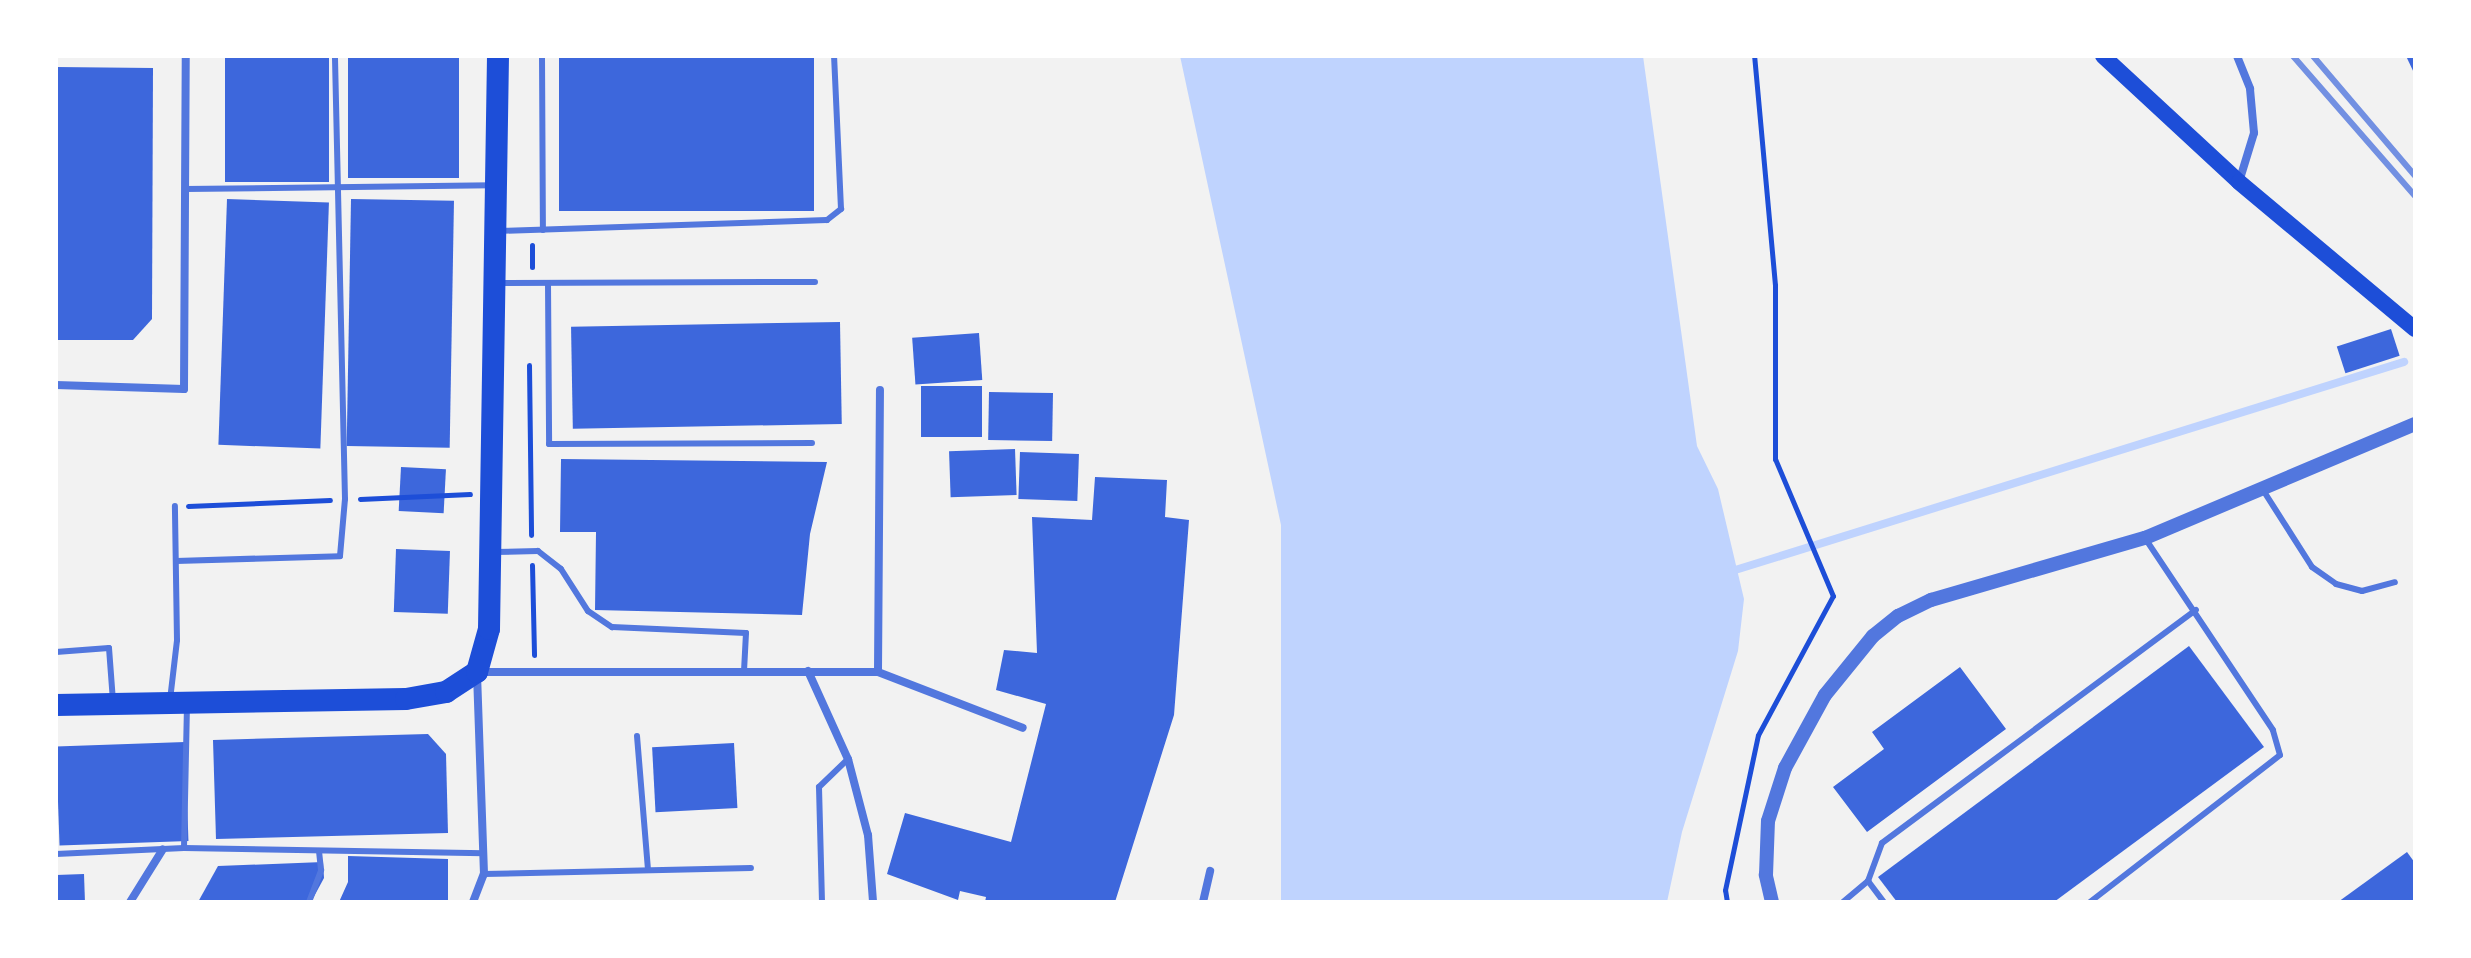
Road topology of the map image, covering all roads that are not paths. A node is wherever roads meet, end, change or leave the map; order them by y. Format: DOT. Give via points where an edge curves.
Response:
graph roads {
  1 [pos="186,56"];
  2 [pos="335,56"];
  3 [pos="498,56"];
  4 [pos="542,56"];
  5 [pos="834,56"];
  6 [pos="2103,56"];
  7 [pos="2237,56"];
  8 [pos="2239,182"];
  9 [pos="496,185"];
  10 [pos="185,189"];
  11 [pos="334,189"];
  12 [pos="543,230"];
  13 [pos="495,231"];
  14 [pos="815,282"];
  15 [pos="494,283"];
  16 [pos="548,283"];
  17 [pos="2415,329"];
  18 [pos="56,385"];
  19 [pos="880,390"];
  20 [pos="2415,424"];
  21 [pos="812,443"];
  22 [pos="2261,487"];
  23 [pos="175,506"];
  24 [pos="2145,538"];
  25 [pos="490,552"];
  26 [pos="176,561"];
  27 [pos="2395,582"];
  28 [pos="2196,610"];
  29 [pos="56,652"];
  30 [pos="744,670"];
  31 [pos="808,671"];
  32 [pos="477,672"];
  33 [pos="878,672"];
  34 [pos="179,703"];
  35 [pos="114,704"];
  36 [pos="56,705"];
  37 [pos="1023,728"];
  38 [pos="637,736"];
  39 [pos="848,759"];
  40 [pos="184,848"];
  41 [pos="163,849"];
  42 [pos="319,851"];
  43 [pos="484,853"];
  44 [pos="56,854"];
  45 [pos="751,868"];
  46 [pos="648,869"];
  47 [pos="1210,871"];
  48 [pos="484,874"];
  49 [pos="1868,881"];
  50 [pos="130,902"];
  51 [pos="309,902"];
  52 [pos="473,902"];
  53 [pos="822,902"];
  54 [pos="873,902"];
  55 [pos="1203,902"];
  56 [pos="1772,902"];
  57 [pos="1843,902"];
  58 [pos="1884,902"];
  59 [pos="2090,902"];
  1 -- 10 [label="street"];
  2 -- 11 [label="lane"];
  3 -- 9 [label="highway"];
  4 -- 12 [label="lane"];
  5 -- 12 [label="lane" via="841,209 827,220"];
  6 -- 8 [label="main road"];
  7 -- 8 [label="street" via="2250,89 2254,133"];
  8 -- 17 [label="main road"];
  9 -- 11 [label="lane"];
  9 -- 13 [label="highway"];
  10 -- 11 [label="lane"];
  10 -- 18 [label="street" via="184,389"];
  11 -- 26 [label="lane" via="345,499 340,556"];
  12 -- 13 [label="lane"];
  13 -- 15 [label="highway"];
  14 -- 16 [label="lane"];
  15 -- 16 [label="lane"];
  15 -- 25 [label="highway"];
  16 -- 21 [label="lane" via="549,444"];
  19 -- 33 [label="street"];
  20 -- 22 [label="street" via="2355,454"];
  22 -- 24 [label="street"];
  22 -- 27 [label="lane" via="2312,567 2336,584 2362,591"];
  23 -- 26 [label="lane"];
  24 -- 28 [label="lane"];
  24 -- 56 [label="street" via="1931,600 1873,636 1825,695 1785,768 1768,821 1766,875"];
  25 -- 30 [label="lane" via="538,551 561,569 588,611 612,627 746,633"];
  25 -- 32 [label="highway" via="489,629"];
  26 -- 34 [label="lane"];
  28 -- 49 [label="lane" via="1882,843"];
  28 -- 59 [label="lane" via="2273,730 2280,755"];
  29 -- 35 [label="lane" via="109,648"];
  30 -- 31 [label="street"];
  30 -- 32 [label="street"];
  31 -- 33 [label="street"];
  31 -- 39 [label="street"];
  32 -- 34 [label="highway" via="446,692 406,699"];
  32 -- 43 [label="street"];
  33 -- 37 [label="street"];
  34 -- 35 [label="highway"];
  34 -- 40 [label="lane"];
  35 -- 36 [label="highway"];
  38 -- 46 [label="lane"];
  39 -- 53 [label="lane" via="819,787"];
  39 -- 54 [label="street" via="868,835"];
  40 -- 41 [label="lane"];
  40 -- 42 [label="lane"];
  41 -- 44 [label="lane"];
  41 -- 50 [label="street"];
  42 -- 43 [label="lane"];
  42 -- 51 [label="lane" via="321,870"];
  43 -- 48 [label="street"];
  45 -- 46 [label="lane"];
  46 -- 48 [label="lane"];
  47 -- 55 [label="street"];
  48 -- 52 [label="street"];
  49 -- 57 [label="lane"];
  49 -- 58 [label="lane"];
}
